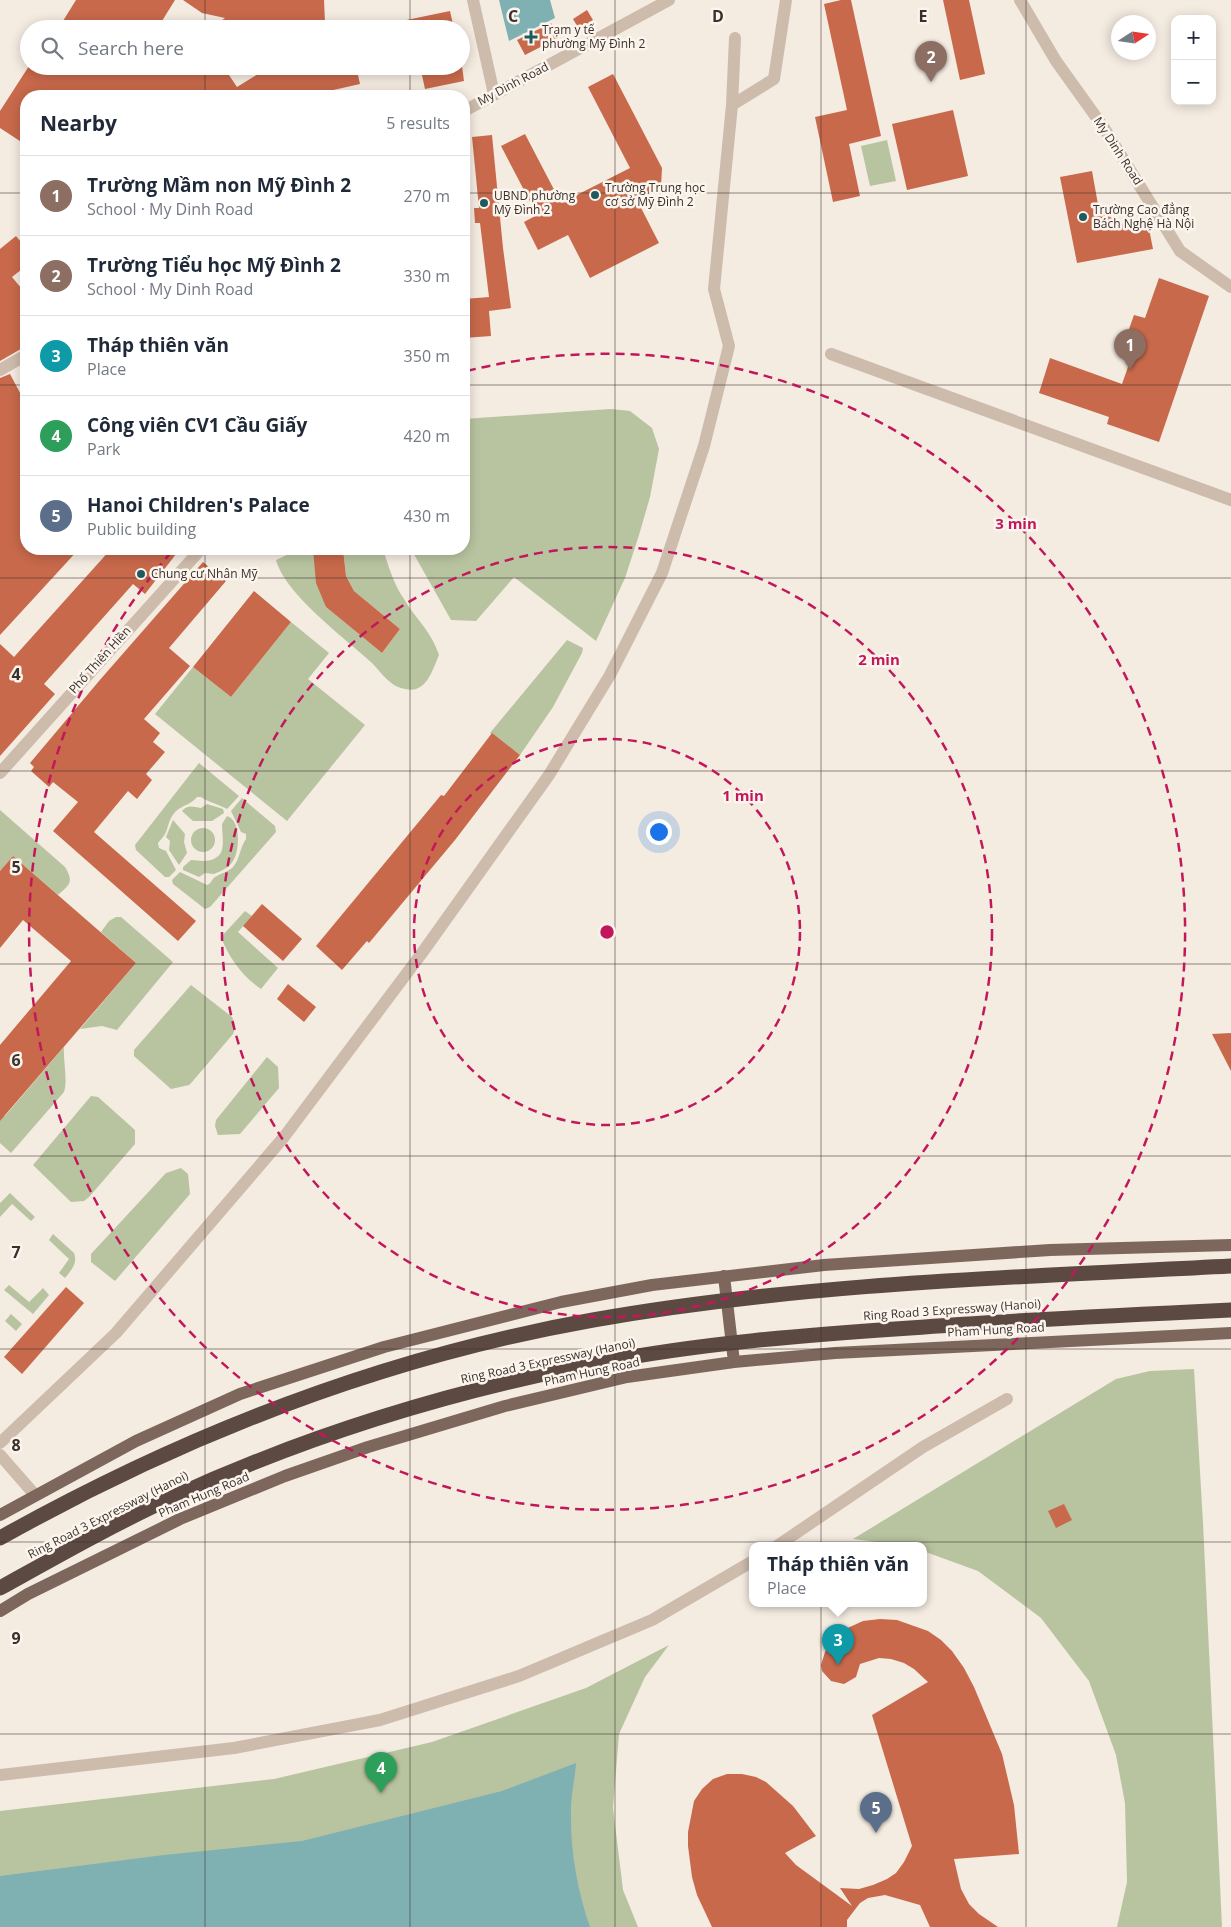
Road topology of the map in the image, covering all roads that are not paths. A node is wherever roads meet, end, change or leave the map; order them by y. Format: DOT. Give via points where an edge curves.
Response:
graph roads {
  1 [pos="474,0"];
  2 [pos="669,0"];
  3 [pos="786,0"];
  4 [pos="1020,0"];
  5 [pos="735,38"];
  6 [pos="494,94"];
  7 [pos="732,105"];
  8 [pos="470,108"];
  9 [pos="1231,287"];
  10 [pos="831,354"];
  11 [pos="20,358"];
  12 [pos="0,370"];
  13 [pos="1231,500"];
  14 [pos="196,555"];
  15 [pos="0,772"];
  16 [pos="1231,1246"];
  17 [pos="1231,1266"];
  18 [pos="724,1276"];
  19 [pos="1231,1310"];
  20 [pos="1231,1333"];
  21 [pos="734,1362"];
  22 [pos="1007,1399"];
  23 [pos="0,1442"];
  24 [pos="0,1455"];
  25 [pos="35,1495"];
  26 [pos="0,1516"];
  27 [pos="0,1538"];
  28 [pos="783,1542"];
  29 [pos="749,1563"];
  30 [pos="0,1588"];
  31 [pos="0,1611"];
  32 [pos="0,1776"];
  1 -- 6 [label="street"];
  2 -- 6 [label="street, My Dinh Road"];
  3 -- 7 [label="street" via="774,79"];
  4 -- 9 [label="street, My Dinh Road" via="1056,61 1104,128 1180,250"];
  5 -- 7 [label="street"];
  6 -- 8 [label="street, My Dinh Road"];
  7 -- 23 [label="street" via="714,289 730,346 704,446 662,573 610,675 549,774 422,953 284,1137 116,1333"];
  10 -- 13 [label="street"];
  11 -- 12 [label="street"];
  14 -- 15 [label="street, Phố Thiên Hiền"];
  16 -- 18 [label="main road" via="1050,1250 824,1265"];
  17 -- 27 [label="highway" via="805,1291 590,1320 485,1344 363,1378 255,1416 153,1459"];
  18 -- 21 [label="main road"];
  18 -- 25 [label="main road" via="561,1302 336,1362 240,1394 136,1441"];
  19 -- 30 [label="highway, Ring Road 3 Expressway (Hanoi)" via="808,1334 599,1363 495,1386 376,1419 270,1457 170,1499"];
  20 -- 21 [label="main road, Pham Hung Road" via="834,1352"];
  21 -- 31 [label="main road, Pham Hung Road" via="627,1377 505,1406 368,1447 285,1476 180,1519"];
  22 -- 28 [label="street" via="923,1447"];
  24 -- 25 [label="street"];
  25 -- 26 [label="main road"];
  29 -- 32 [label="street" via="652,1620 519,1676 380,1720 234,1748"];
}
